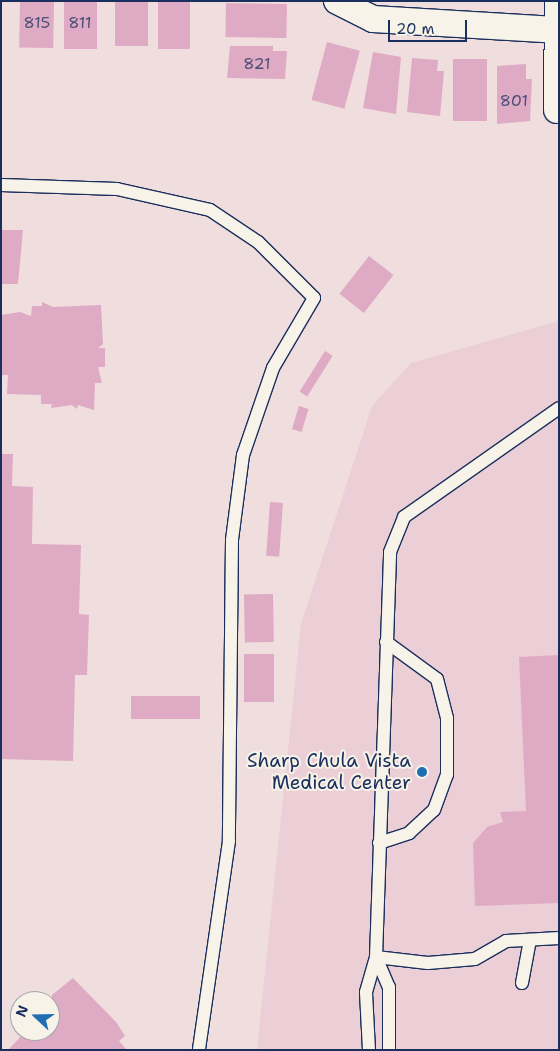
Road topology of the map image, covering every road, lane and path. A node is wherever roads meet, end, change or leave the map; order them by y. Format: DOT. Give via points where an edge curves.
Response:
graph roads {
  1 [pos="337,1"];
  2 [pos="558,1"];
  3 [pos="556,30"];
  4 [pos="557,110"];
  5 [pos="1,185"];
  6 [pos="559,408"];
  7 [pos="386,642"];
  8 [pos="379,843"];
  9 [pos="559,938"];
  10 [pos="530,940"];
  11 [pos="376,957"];
  12 [pos="522,983"];
  13 [pos="199,1050"];
  14 [pos="369,1050"];
  15 [pos="388,1050"];
  1 -- 3 [label="street" via="373,19"];
  2 -- 3 [label="street"];
  3 -- 4 [label="street"];
  5 -- 13 [label="lane" via="117,189 210,210 258,242 314,298 274,368 243,455 232,540 229,841"];
  6 -- 7 [label="lane" via="404,517 390,552"];
  7 -- 8 [label="lane"];
  7 -- 8 [label="lane" via="437,679 447,718 447,775 434,810 409,833"];
  8 -- 11 [label="lane"];
  9 -- 10 [label="lane"];
  10 -- 11 [label="lane" via="506,941 475,959 428,963"];
  10 -- 12 [label="lane"];
  11 -- 14 [label="lane" via="366,992"];
  11 -- 15 [label="lane" via="389,988"];
}
